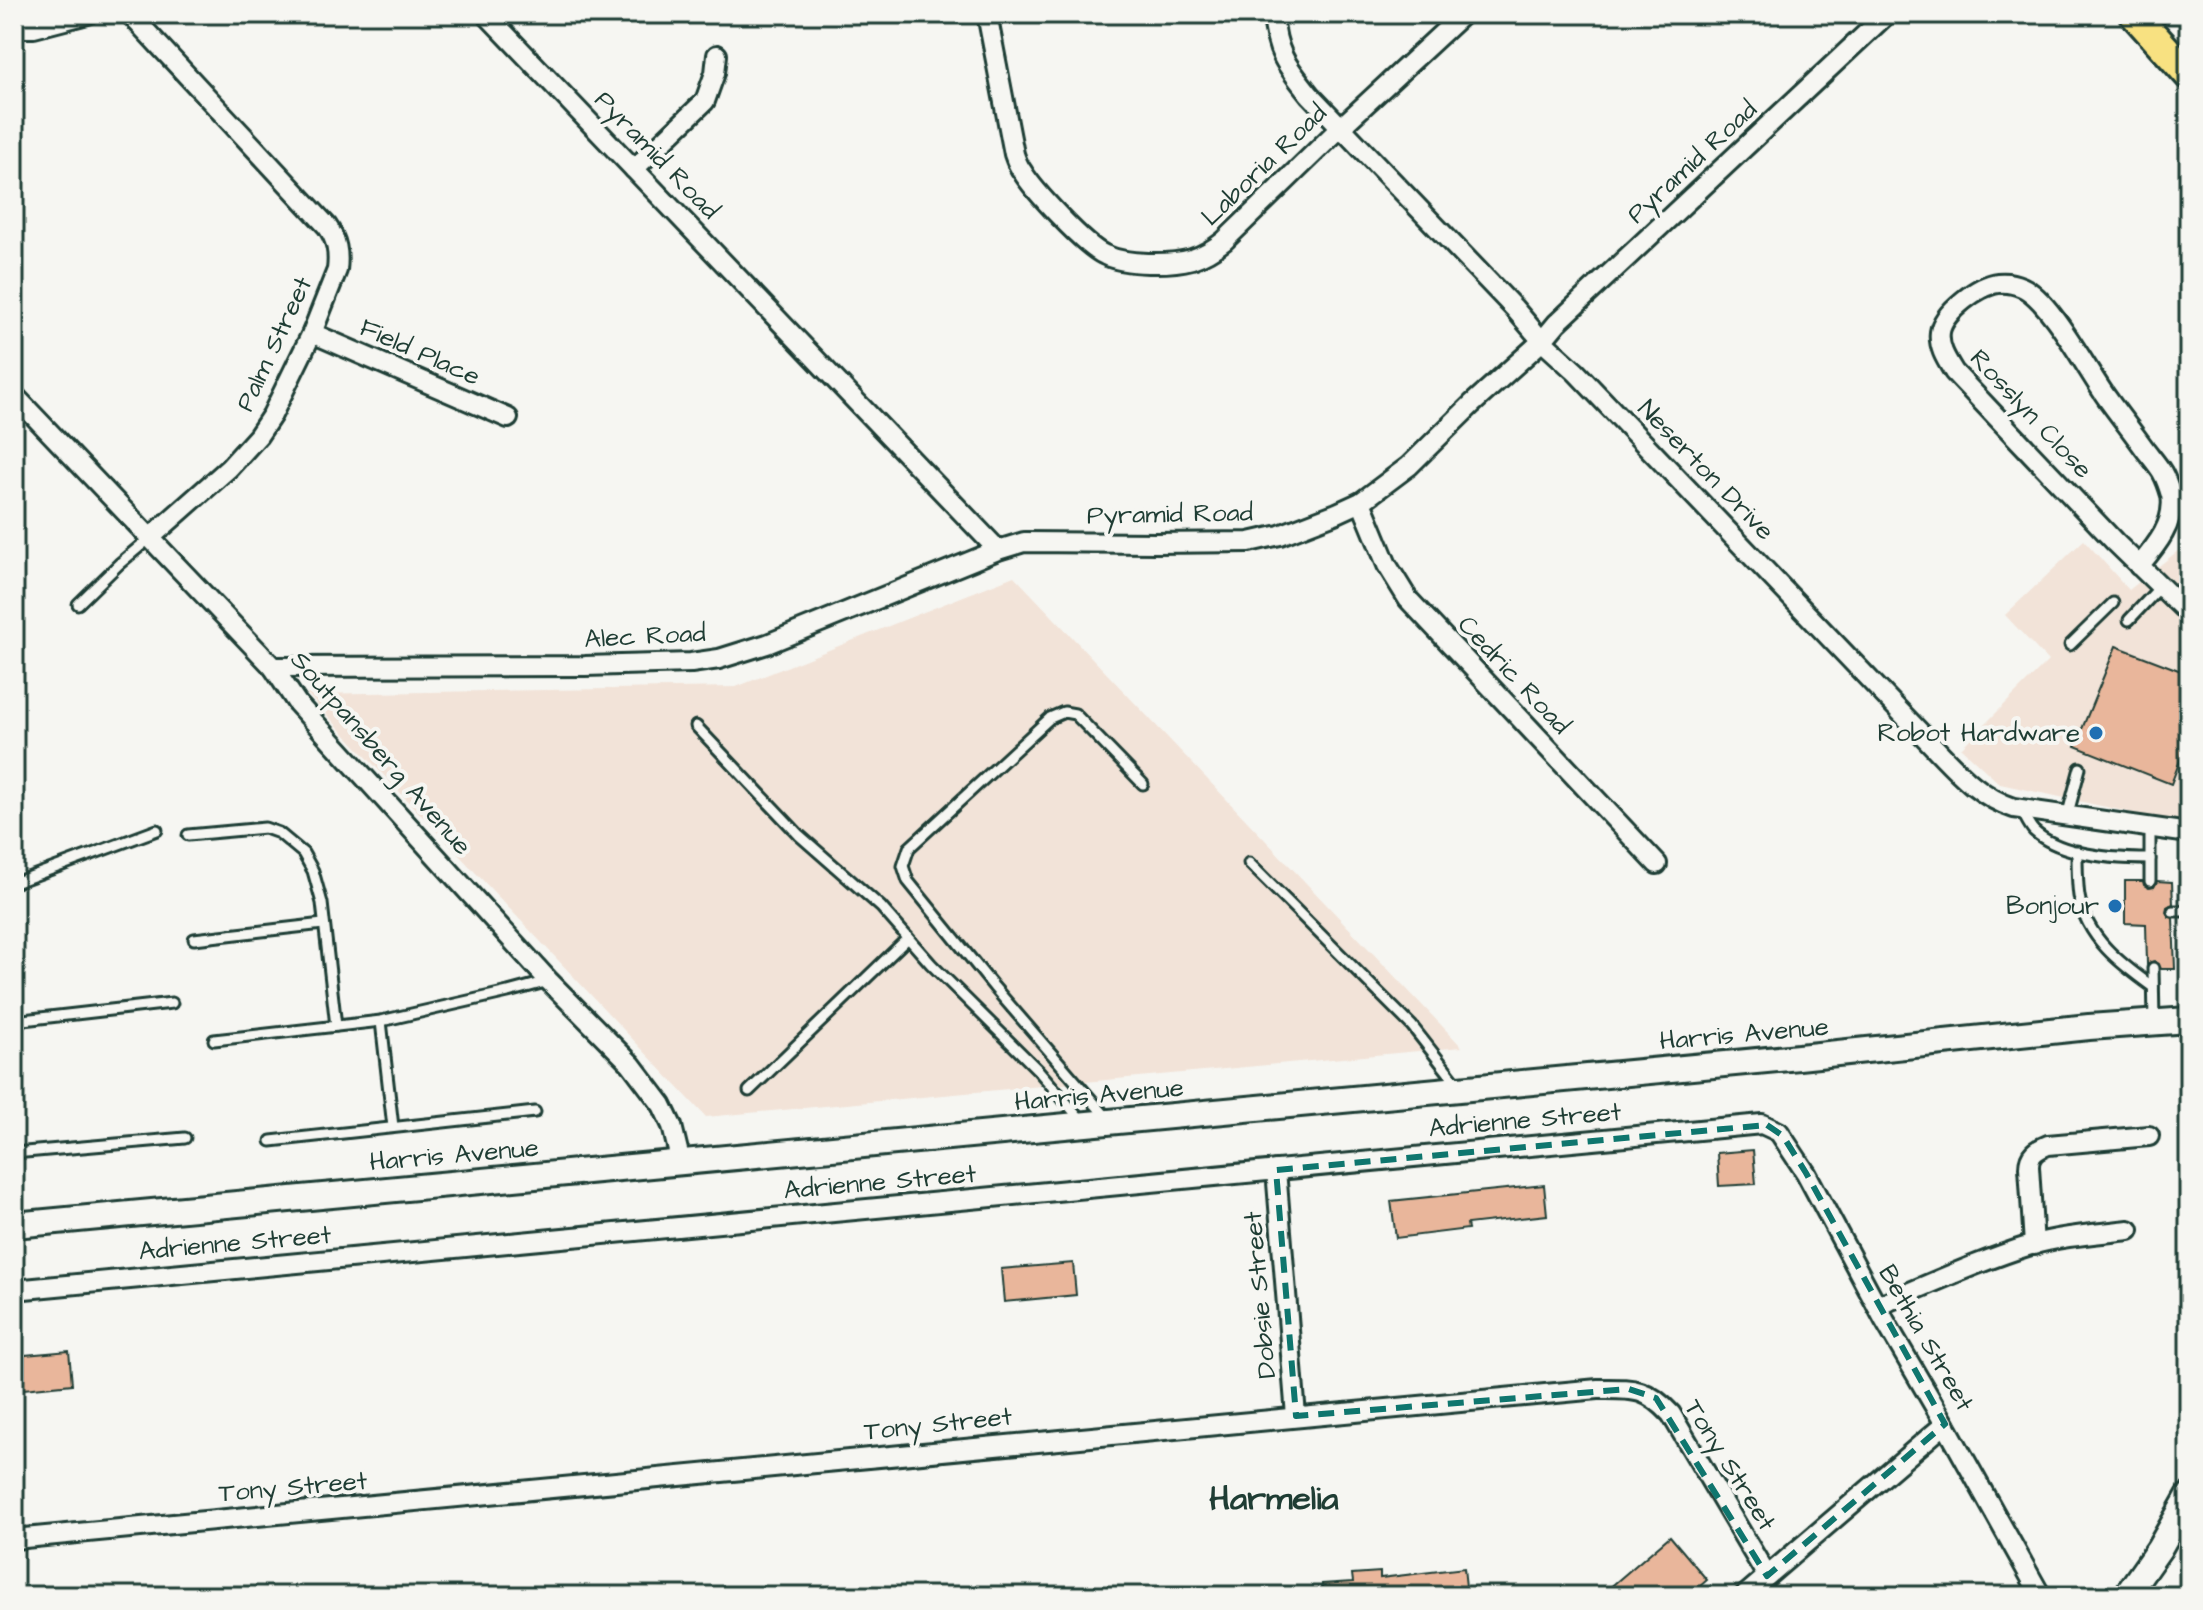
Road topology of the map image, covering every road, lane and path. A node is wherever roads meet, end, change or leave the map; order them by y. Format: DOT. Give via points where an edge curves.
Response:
graph roads {
  1 [pos="88,14"];
  2 [pos="130,14"];
  3 [pos="486,14"];
  4 [pos="987,14"];
  5 [pos="1273,14"];
  6 [pos="1463,14"];
  7 [pos="1887,14"];
  8 [pos="2134,14"];
  9 [pos="14,28"];
  10 [pos="717,55"];
  11 [pos="2189,75"];
  12 [pos="1341,127"];
  13 [pos="634,169"];
  14 [pos="312,333"];
  15 [pos="1542,341"];
  16 [pos="14,395"];
  17 [pos="508,418"];
  18 [pos="1361,502"];
  19 [pos="151,537"];
  20 [pos="998,550"];
  21 [pos="2139,566"];
  22 [pos="2160,587"];
  23 [pos="2113,603"];
  24 [pos="78,604"];
  25 [pos="2189,614"];
  26 [pos="2129,620"];
  27 [pos="2070,645"];
  28 [pos="273,667"];
  29 [pos="696,726"];
  30 [pos="2080,768"];
  31 [pos="1143,784"];
  32 [pos="2021,810"];
  33 [pos="2067,817"];
  34 [pos="2150,828"];
  35 [pos="157,830"];
  36 [pos="2189,833"];
  37 [pos="188,835"];
  38 [pos="2077,851"];
  39 [pos="2150,859"];
  40 [pos="1249,863"];
  41 [pos="1657,864"];
  42 [pos="2150,881"];
  43 [pos="14,883"];
  44 [pos="2173,911"];
  45 [pos="2189,911"];
  46 [pos="323,924"];
  47 [pos="908,938"];
  48 [pos="194,939"];
  49 [pos="2153,968"];
  50 [pos="549,981"];
  51 [pos="2153,987"];
  52 [pos="172,1003"];
  53 [pos="2189,1020"];
  54 [pos="14,1021"];
  55 [pos="381,1021"];
  56 [pos="2154,1022"];
  57 [pos="336,1026"];
  58 [pos="214,1040"];
  59 [pos="1461,1088"];
  60 [pos="749,1091"];
  61 [pos="535,1112"];
  62 [pos="1111,1122"];
  63 [pos="1085,1124"];
  64 [pos="1751,1125"];
  65 [pos="393,1127"];
  66 [pos="2149,1136"];
  67 [pos="185,1138"];
  68 [pos="271,1141"];
  69 [pos="14,1153"];
  70 [pos="681,1163"];
  71 [pos="1276,1170"];
  72 [pos="14,1225"];
  73 [pos="2129,1230"];
  74 [pos="2034,1245"];
  75 [pos="14,1290"];
  76 [pos="1877,1306"];
  77 [pos="1296,1416"];
  78 [pos="1945,1424"];
  79 [pos="2189,1496"];
  80 [pos="14,1539"];
  81 [pos="1767,1576"];
  82 [pos="1744,1596"];
  83 [pos="2041,1596"];
  84 [pos="2126,1596"];
  1 -- 9 [label="street"];
  2 -- 14 [label="street, Palm Street" via="332,233 337,270"];
  3 -- 13 [label="street, Pyramid Road"];
  4 -- 12 [label="street, Laboria Road" via="1020,169 1090,245 1117,259 1188,260 1210,251"];
  5 -- 12 [label="street, Neserton Drive" via="1282,58"];
  6 -- 12 [label="street, Laboria Road"];
  7 -- 15 [label="street, Pyramid Road"];
  8 -- 11 [label="main road"];
  10 -- 13 [label="street" via="705,101"];
  12 -- 15 [label="street, Neserton Drive"];
  13 -- 20 [label="street, Pyramid Road"];
  14 -- 17 [label="street, Field Place"];
  14 -- 19 [label="street, Palm Street" via="258,436"];
  15 -- 18 [label="street, Pyramid Road" via="1409,466"];
  15 -- 32 [label="street, Neserton Drive" via="1967,781 1994,801"];
  16 -- 19 [label="street, Soutpansberg Avenue"];
  18 -- 20 [label="street, Pyramid Road" via="1249,542 1024,542"];
  18 -- 41 [label="street, Cedric Road" via="1387,565 1408,599"];
  19 -- 24 [label="lane"];
  19 -- 28 [label="street, Soutpansberg Avenue"];
  20 -- 28 [label="street, Alec Road" via="719,659 585,666"];
  21 -- 21 [label="street, Rosslyn Close" via="2160,541 2171,509 2162,472 2034,294 2005,282 1978,290 1941,327 1948,362"];
  21 -- 22 [label="street, Rosslyn Close"];
  22 -- 25 [label="street, Rosslyn Close"];
  22 -- 26 [label="lane"];
  23 -- 27 [label="lane"];
  28 -- 50 [label="street, Soutpansberg Avenue" via="297,703"];
  29 -- 47 [label="lane" via="799,835"];
  30 -- 33 [label="lane"];
  31 -- 62 [label="lane" via="1075,714 1064,712 1050,718 909,848 903,866 908,881 994,987"];
  32 -- 33 [label="street, Neserton Drive"];
  32 -- 38 [label="lane" via="2033,831"];
  33 -- 34 [label="street, Neserton Drive"];
  34 -- 36 [label="street, Neserton Drive"];
  34 -- 39 [label="lane"];
  35 -- 43 [label="lane"];
  37 -- 46 [label="lane" via="265,828 279,833 308,861"];
  38 -- 39 [label="lane"];
  38 -- 51 [label="lane" via="2079,894 2089,928 2124,966"];
  39 -- 42 [label="lane"];
  40 -- 59 [label="lane" via="1412,1026"];
  44 -- 45 [label="lane"];
  46 -- 48 [label="lane"];
  46 -- 57 [label="lane"];
  47 -- 60 [label="lane"];
  47 -- 63 [label="lane"];
  49 -- 51 [label="lane"];
  50 -- 55 [label="lane"];
  50 -- 70 [label="street, Soutpansberg Avenue" via="631,1064 662,1105"];
  51 -- 56 [label="lane"];
  52 -- 54 [label="lane"];
  53 -- 56 [label="main road, Harris Avenue"];
  55 -- 57 [label="lane"];
  55 -- 65 [label="lane"];
  56 -- 59 [label="main road, Harris Avenue"];
  57 -- 58 [label="lane"];
  59 -- 62 [label="main road, Harris Avenue"];
  61 -- 65 [label="lane"];
  62 -- 63 [label="main road, Harris Avenue"];
  63 -- 70 [label="main road, Harris Avenue"];
  64 -- 71 [label="street, Adrienne Street"];
  64 -- 76 [label="street, Bethia Street" via="1767,1125 1783,1136"];
  65 -- 68 [label="lane"];
  66 -- 74 [label="street" via="2048,1145 2036,1151 2029,1167"];
  67 -- 69 [label="lane"];
  70 -- 72 [label="main road, Harris Avenue"];
  71 -- 75 [label="street, Adrienne Street"];
  71 -- 77 [label="street, Dobsie Street"];
  73 -- 74 [label="street"];
  74 -- 76 [label="street"];
  76 -- 78 [label="street, Bethia Street"];
  77 -- 80 [label="street, Tony Street"];
  77 -- 81 [label="street, Tony Street" via="1598,1389 1639,1390 1671,1414"];
  78 -- 81 [label="street"];
  78 -- 83 [label="street, Bethia Street"];
  79 -- 84 [label="main road"];
  81 -- 82 [label="street"];
}
